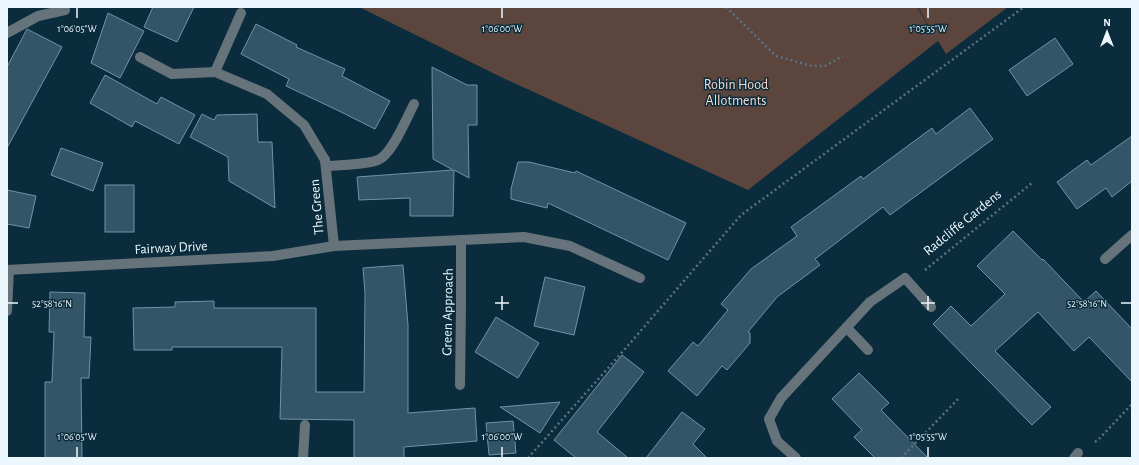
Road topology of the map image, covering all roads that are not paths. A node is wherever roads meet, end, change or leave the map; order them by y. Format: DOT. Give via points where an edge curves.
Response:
graph roads {
  1 [pos="65,10"];
  2 [pos="241,12"];
  3 [pos="7,33"];
  4 [pos="140,57"];
  5 [pos="215,72"];
  6 [pos="414,104"];
  7 [pos="326,163"];
  8 [pos="1132,235"];
  9 [pos="461,240"];
  10 [pos="334,246"];
  11 [pos="1105,259"];
  12 [pos="8,270"];
  13 [pos="640,278"];
  14 [pos="931,307"];
  15 [pos="7,311"];
  16 [pos="847,328"];
  17 [pos="868,350"];
  18 [pos="460,385"];
  19 [pos="305,425"];
  20 [pos="303,458"];
  21 [pos="796,458"];
  1 -- 3 [label="street" via="38,16"];
  2 -- 5 [label="street"];
  4 -- 5 [label="street, The Green" via="172,74"];
  5 -- 7 [label="street, The Green" via="267,94 304,125"];
  6 -- 7 [label="street, The Green" via="395,144 379,160 350,165"];
  7 -- 10 [label="street, The Green"];
  8 -- 11 [label="street"];
  9 -- 10 [label="street"];
  9 -- 13 [label="street" via="524,237 570,246"];
  9 -- 18 [label="street, Green Approach"];
  10 -- 12 [label="street, Fairway Drive" via="273,256"];
  12 -- 15 [label="street, Fairway Drive"];
  14 -- 16 [label="street" via="905,278 870,302"];
  16 -- 17 [label="street"];
  16 -- 21 [label="street" via="781,398 769,419 777,441"];
  19 -- 20 [label="street"];
}
